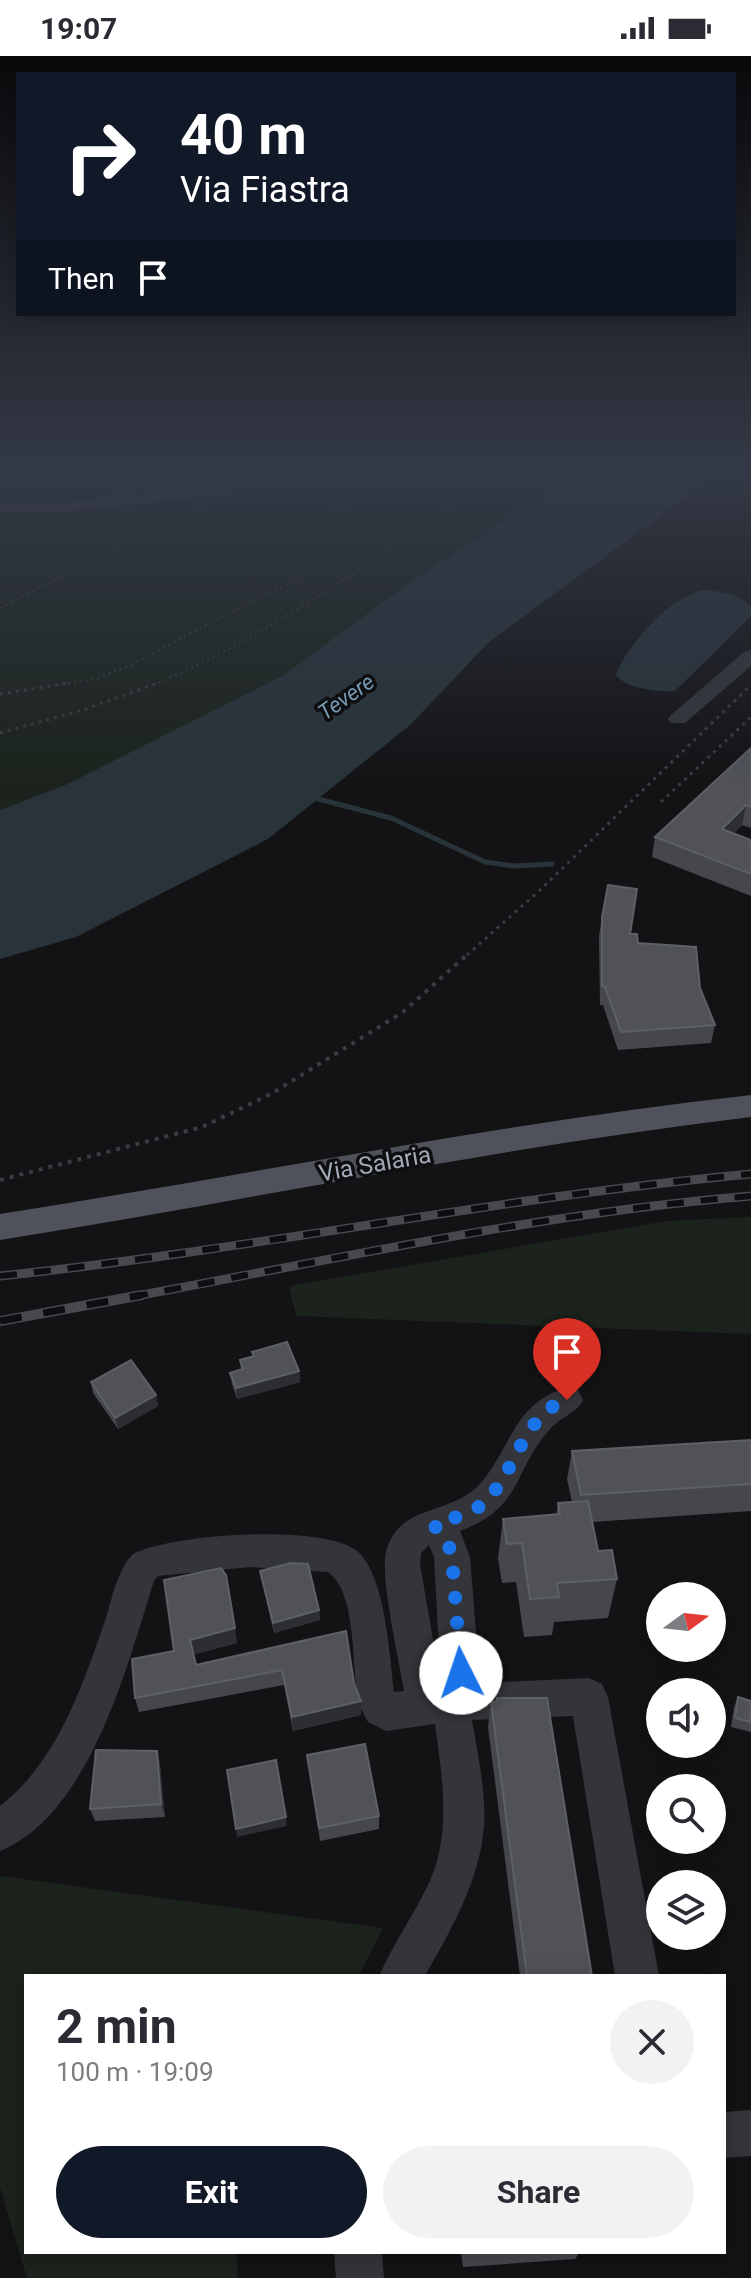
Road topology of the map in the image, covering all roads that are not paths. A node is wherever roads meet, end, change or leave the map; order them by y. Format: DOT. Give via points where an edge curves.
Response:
graph roads {
  1 [pos="751,656"];
  2 [pos="678,719"];
  3 [pos="751,1090"];
  4 [pos="751,1106"];
  5 [pos="0,1209"];
  6 [pos="0,1227"];
  7 [pos="567,1400"];
  8 [pos="434,1525"];
  9 [pos="447,1704"];
  10 [pos="0,1831"];
  11 [pos="402,1974"];
  12 [pos="637,1974"];
  13 [pos="751,2133"];
  14 [pos="726,2135"];
  15 [pos="358,2254"];
  16 [pos="360,2278"];
  1 -- 2 [label="street"];
  3 -- 5 [label="main road, Via Salaria" via="606,1106"];
  4 -- 6 [label="main road, Via Salaria" via="599,1124"];
  7 -- 8 [label="street" via="543,1412 486,1501"];
  8 -- 9 [label="street" via="452,1557"];
  8 -- 9 [label="street" via="412,1535 402,1555"];
  9 -- 10 [label="street" via="386,1712 378,1704 360,1588 337,1557 258,1551 158,1559 139,1572 96,1698 58,1769 28,1810"];
  9 -- 11 [label="street" via="464,1820 462,1839 443,1897"];
  9 -- 12 [label="street" via="589,1697"];
  13 -- 14 [label="street"];
  15 -- 16 [label="street"];
}
